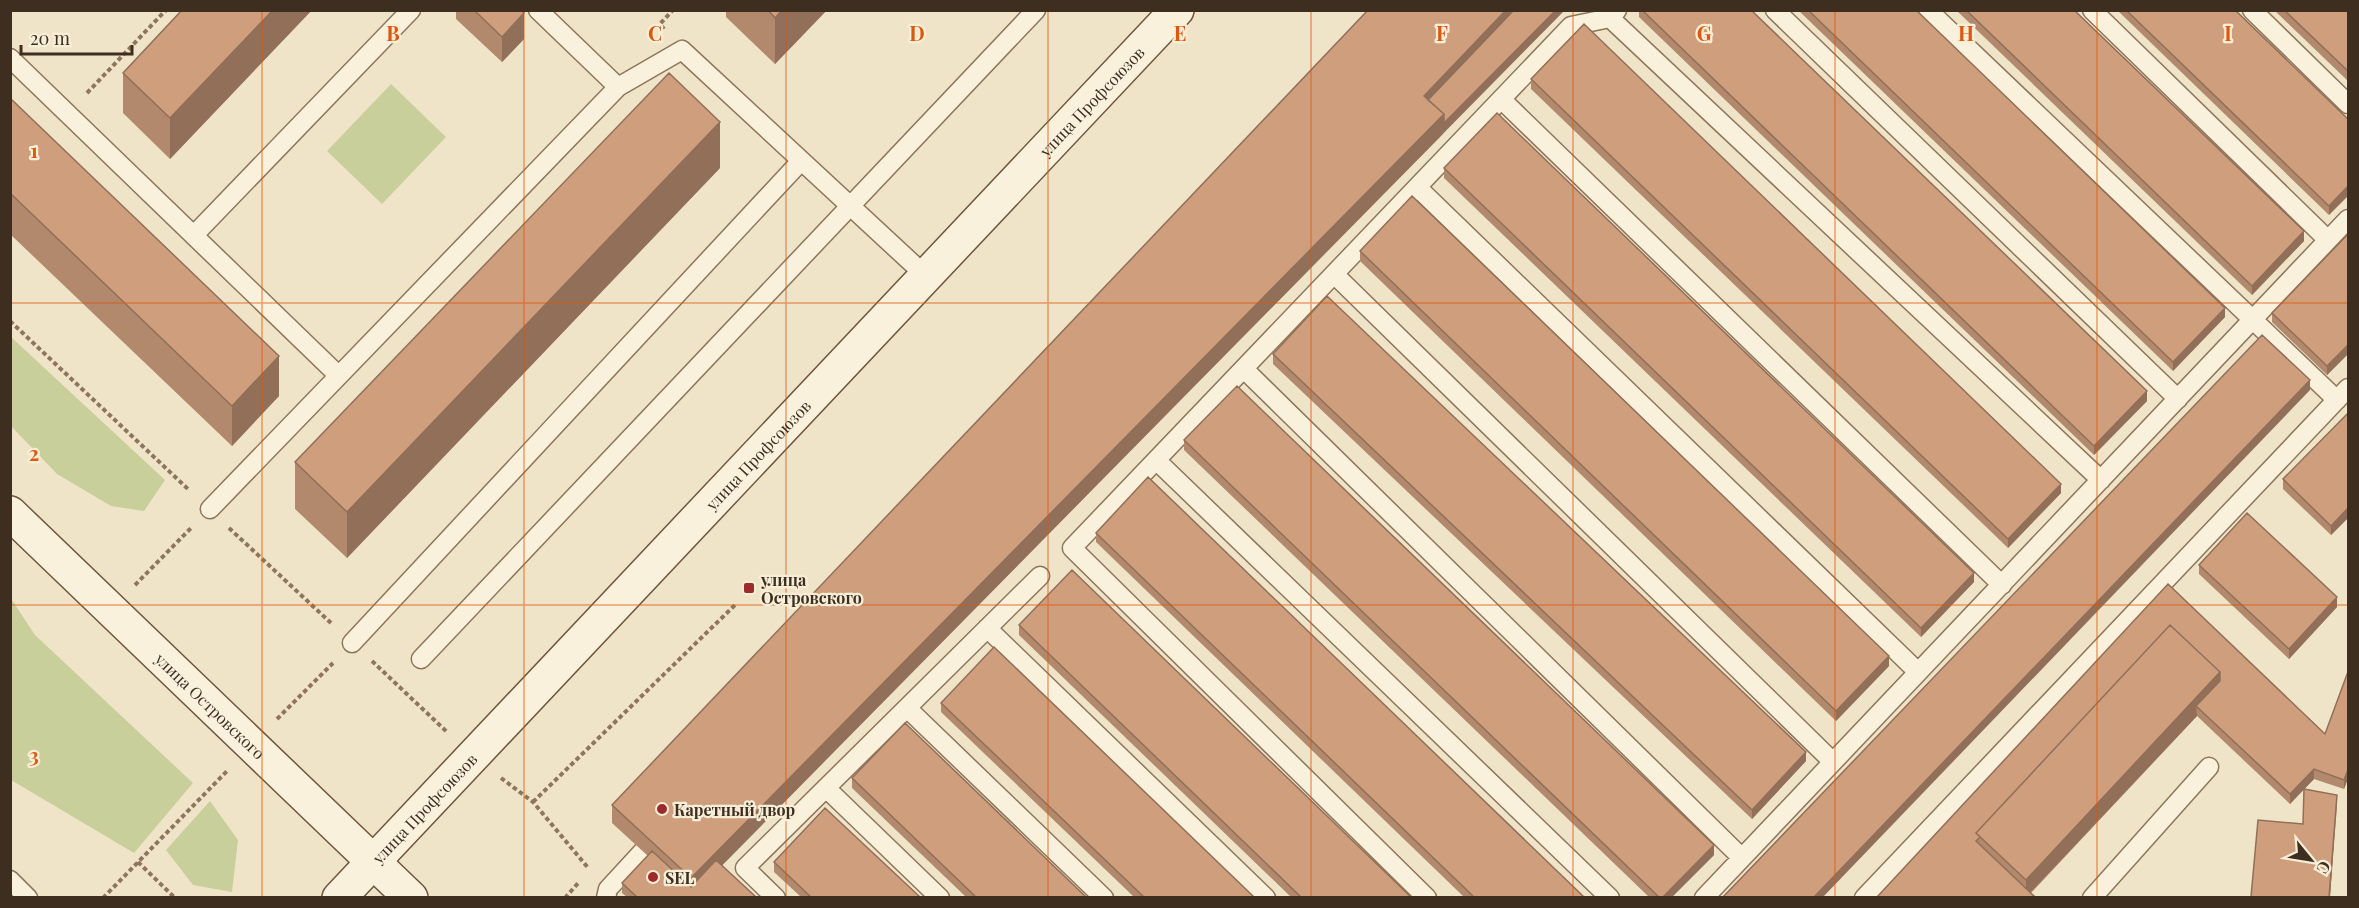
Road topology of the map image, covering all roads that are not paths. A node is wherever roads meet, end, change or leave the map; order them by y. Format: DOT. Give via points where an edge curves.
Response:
graph roads {
  1 [pos="411,10"];
  2 [pos="538,10"];
  3 [pos="1036,10"];
  4 [pos="1178,10"];
  5 [pos="1775,10"];
  6 [pos="1928,10"];
  7 [pos="2092,10"];
  8 [pos="2252,10"];
  9 [pos="1613,14"];
  10 [pos="10,58"];
  11 [pos="618,87"];
  12 [pos="1501,99"];
  13 [pos="2349,104"];
  14 [pos="801,161"];
  15 [pos="1417,187"];
  16 [pos="849,206"];
  17 [pos="2349,219"];
  18 [pos="195,235"];
  19 [pos="2328,240"];
  20 [pos="1334,274"];
  21 [pos="927,277"];
  22 [pos="2253,320"];
  23 [pos="1244,369"];
  24 [pos="338,375"];
  25 [pos="2343,394"];
  26 [pos="2178,399"];
  27 [pos="1156,460"];
  28 [pos="2101,480"];
  29 [pos="210,509"];
  30 [pos="10,513"];
  31 [pos="1040,576"];
  32 [pos="2002,585"];
  33 [pos="987,628"];
  34 [pos="352,643"];
  35 [pos="422,659"];
  36 [pos="1918,672"];
  37 [pos="907,708"];
  38 [pos="1833,762"];
  39 [pos="2209,767"];
  40 [pos="826,788"];
  41 [pos="643,851"];
  42 [pos="1742,858"];
  43 [pos="374,861"];
  44 [pos="10,880"];
  45 [pos="607,893"];
  46 [pos="28,897"];
  47 [pos="339,897"];
  48 [pos="411,897"];
  49 [pos="776,897"];
  50 [pos="940,897"];
  51 [pos="1104,897"];
  52 [pos="1266,897"];
  53 [pos="1427,897"];
  54 [pos="1610,897"];
  55 [pos="1704,897"];
  56 [pos="1864,897"];
  57 [pos="2092,897"];
  1 -- 18 [label="lane"];
  2 -- 11 [label="lane"];
  3 -- 16 [label="lane"];
  4 -- 21 [label="main road, улица Профсоюзов"];
  5 -- 26 [label="lane"];
  6 -- 22 [label="lane"];
  7 -- 19 [label="lane"];
  8 -- 13 [label="lane"];
  9 -- 12 [label="lane" via="1571,26"];
  9 -- 28 [label="lane"];
  10 -- 18 [label="lane"];
  11 -- 14 [label="lane" via="682,50"];
  11 -- 24 [label="lane"];
  12 -- 15 [label="lane"];
  12 -- 32 [label="lane"];
  14 -- 16 [label="lane"];
  14 -- 34 [label="lane"];
  15 -- 20 [label="lane"];
  15 -- 36 [label="lane"];
  16 -- 21 [label="lane"];
  16 -- 35 [label="lane"];
  17 -- 19 [label="lane"];
  18 -- 24 [label="lane"];
  19 -- 22 [label="lane"];
  20 -- 23 [label="lane"];
  20 -- 38 [label="lane"];
  21 -- 43 [label="main road, улица Профсоюзов"];
  22 -- 25 [label="lane"];
  22 -- 26 [label="lane"];
  23 -- 27 [label="lane"];
  23 -- 42 [label="lane"];
  24 -- 29 [label="lane"];
  25 -- 56 [label="lane"];
  26 -- 28 [label="lane"];
  27 -- 53 [label="lane" via="1072,548"];
  27 -- 54 [label="lane"];
  28 -- 32 [label="lane"];
  30 -- 43 [label="main road, улица Островского"];
  31 -- 33 [label="lane"];
  32 -- 36 [label="lane"];
  33 -- 37 [label="lane"];
  33 -- 52 [label="lane"];
  36 -- 38 [label="lane"];
  37 -- 40 [label="lane"];
  37 -- 51 [label="lane"];
  38 -- 42 [label="lane"];
  39 -- 57 [label="lane"];
  40 -- 49 [label="lane" via="745,868"];
  40 -- 50 [label="lane"];
  41 -- 45 [label="lane"];
  42 -- 55 [label="lane"];
  43 -- 47 [label="main road, улица Профсоюзов"];
  43 -- 48 [label="main road, улица Островского"];
  44 -- 46 [label="lane"];
}
